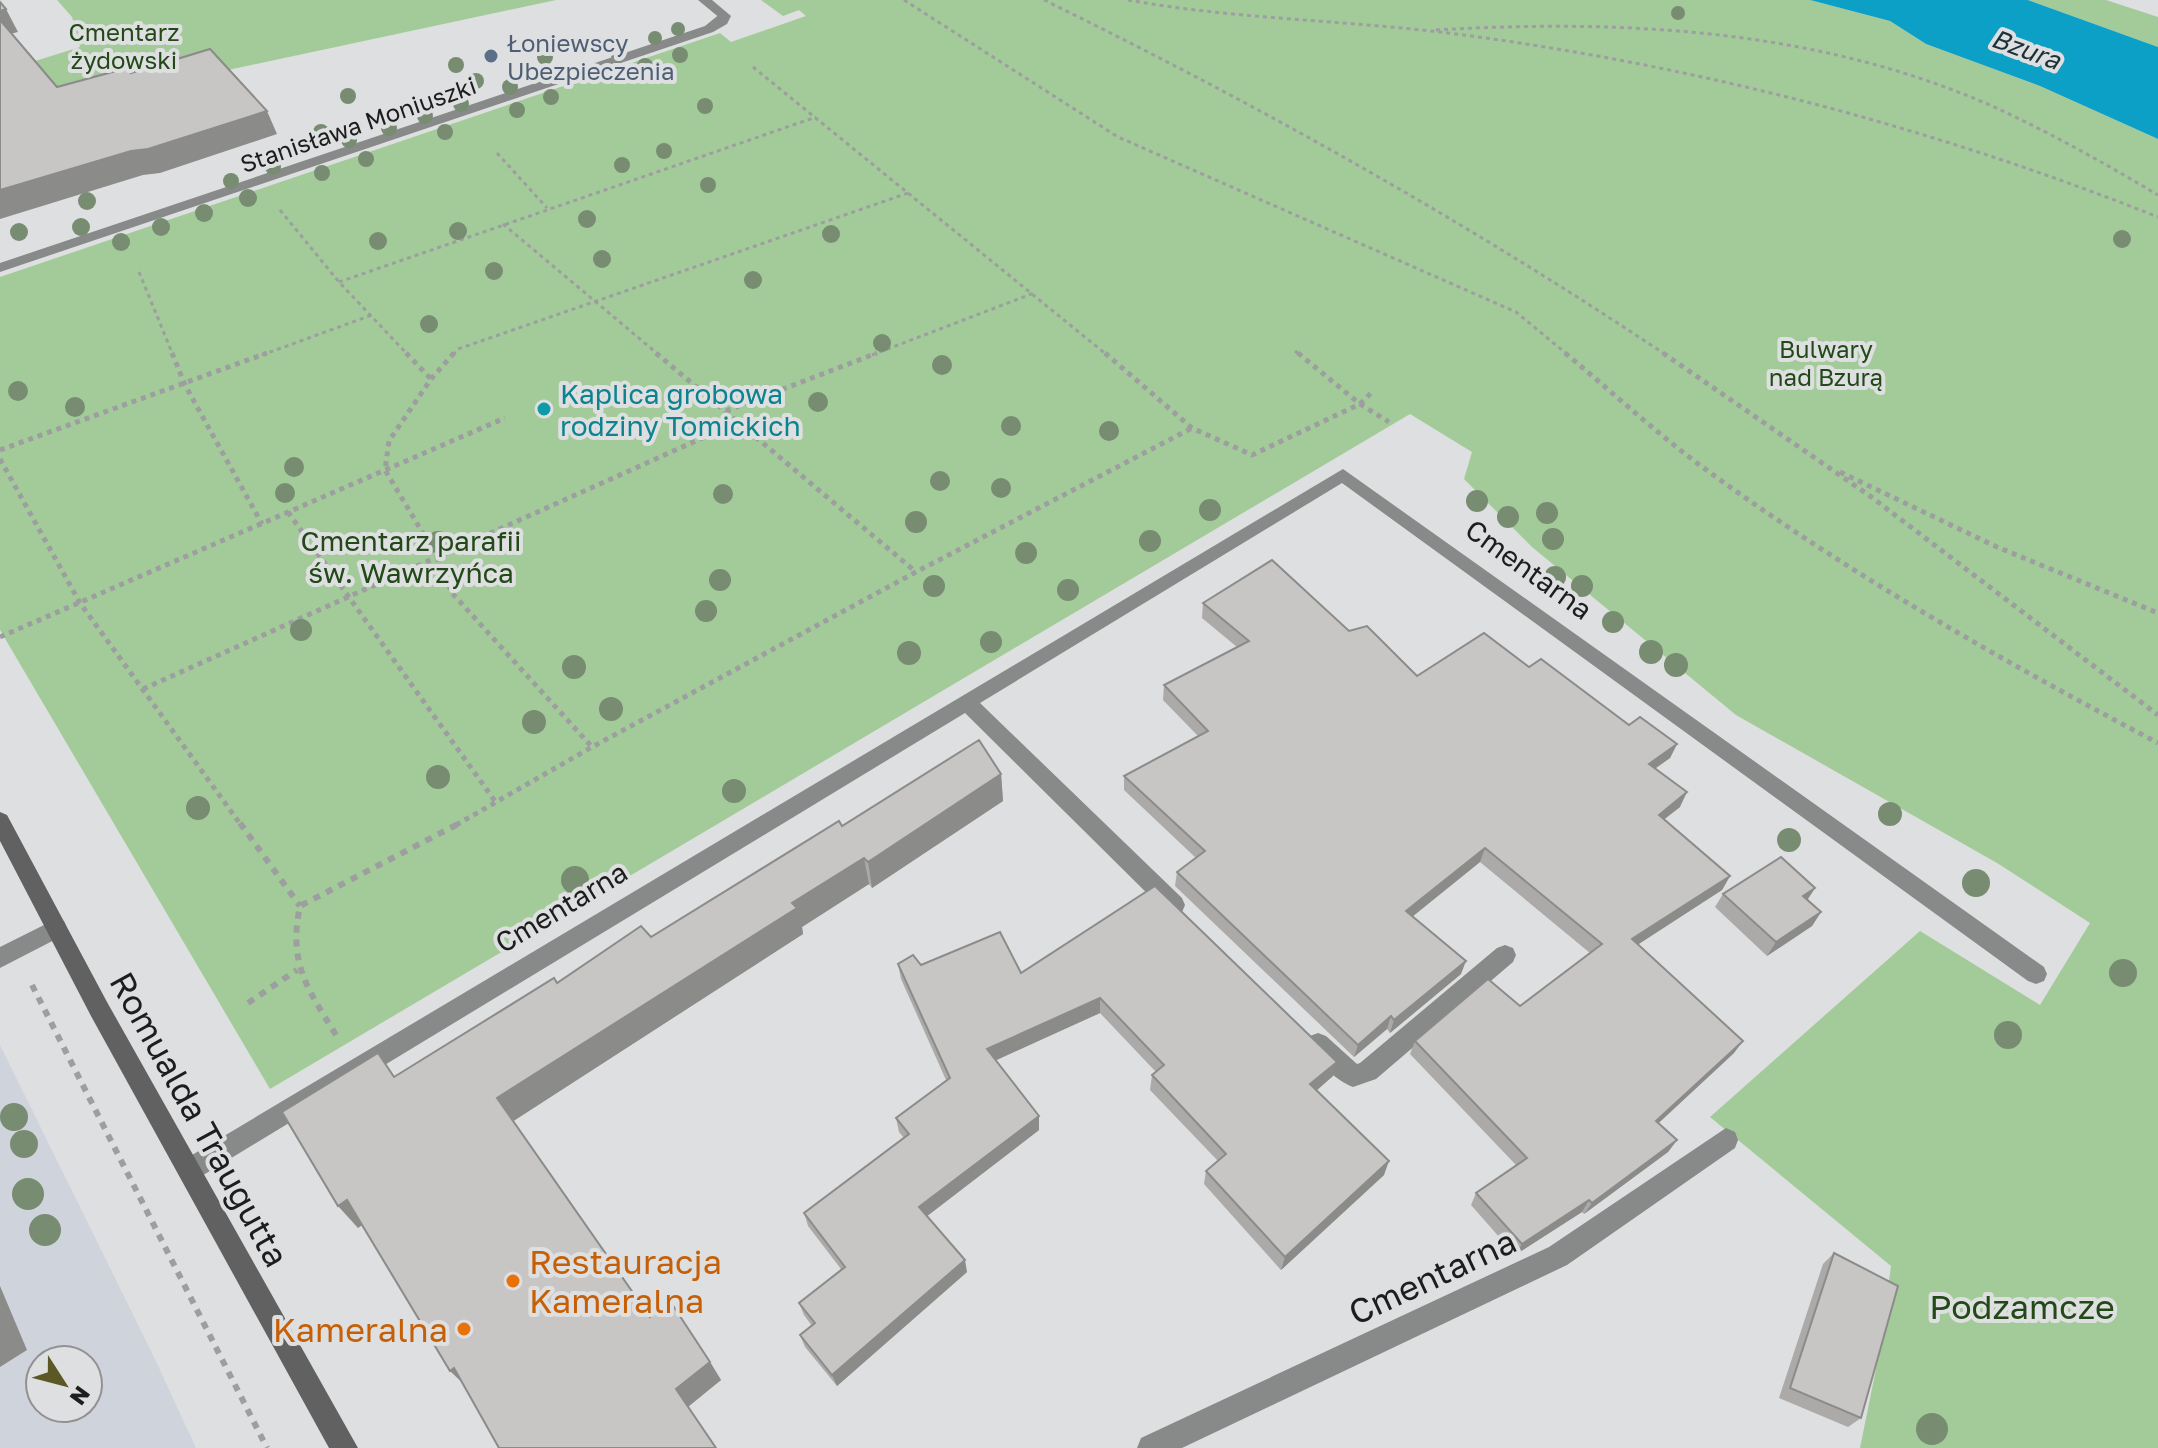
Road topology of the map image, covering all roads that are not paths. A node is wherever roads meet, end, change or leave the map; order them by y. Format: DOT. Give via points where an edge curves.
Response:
graph roads {
  1 [pos="704,0"];
  2 [pos="0,268"];
  3 [pos="965,701"];
  4 [pos="0,821"];
  5 [pos="1192,923"];
  6 [pos="56,928"];
  7 [pos="8,954"];
  8 [pos="1505,955"];
  9 [pos="2036,974"];
  10 [pos="1306,1033"];
  11 [pos="1726,1140"];
  12 [pos="191,1169"];
  13 [pos="344,1448"];
  14 [pos="1151,1448"];
  1 -- 2 [label="street, Stanisława Moniuszki" via="725,16 709,29"];
  3 -- 5 [label="street"];
  3 -- 9 [label="street, Cmentarna" via="1343,475"];
  3 -- 12 [label="street, Cmentarna"];
  4 -- 6 [label="street, Romualda Traugutta"];
  6 -- 7 [label="street"];
  6 -- 12 [label="street, Romualda Traugutta"];
  8 -- 10 [label="street" via="1368,1071 1353,1076"];
  11 -- 14 [label="street, Cmentarna" via="1558,1256"];
  12 -- 13 [label="street, Romualda Traugutta"];
}
